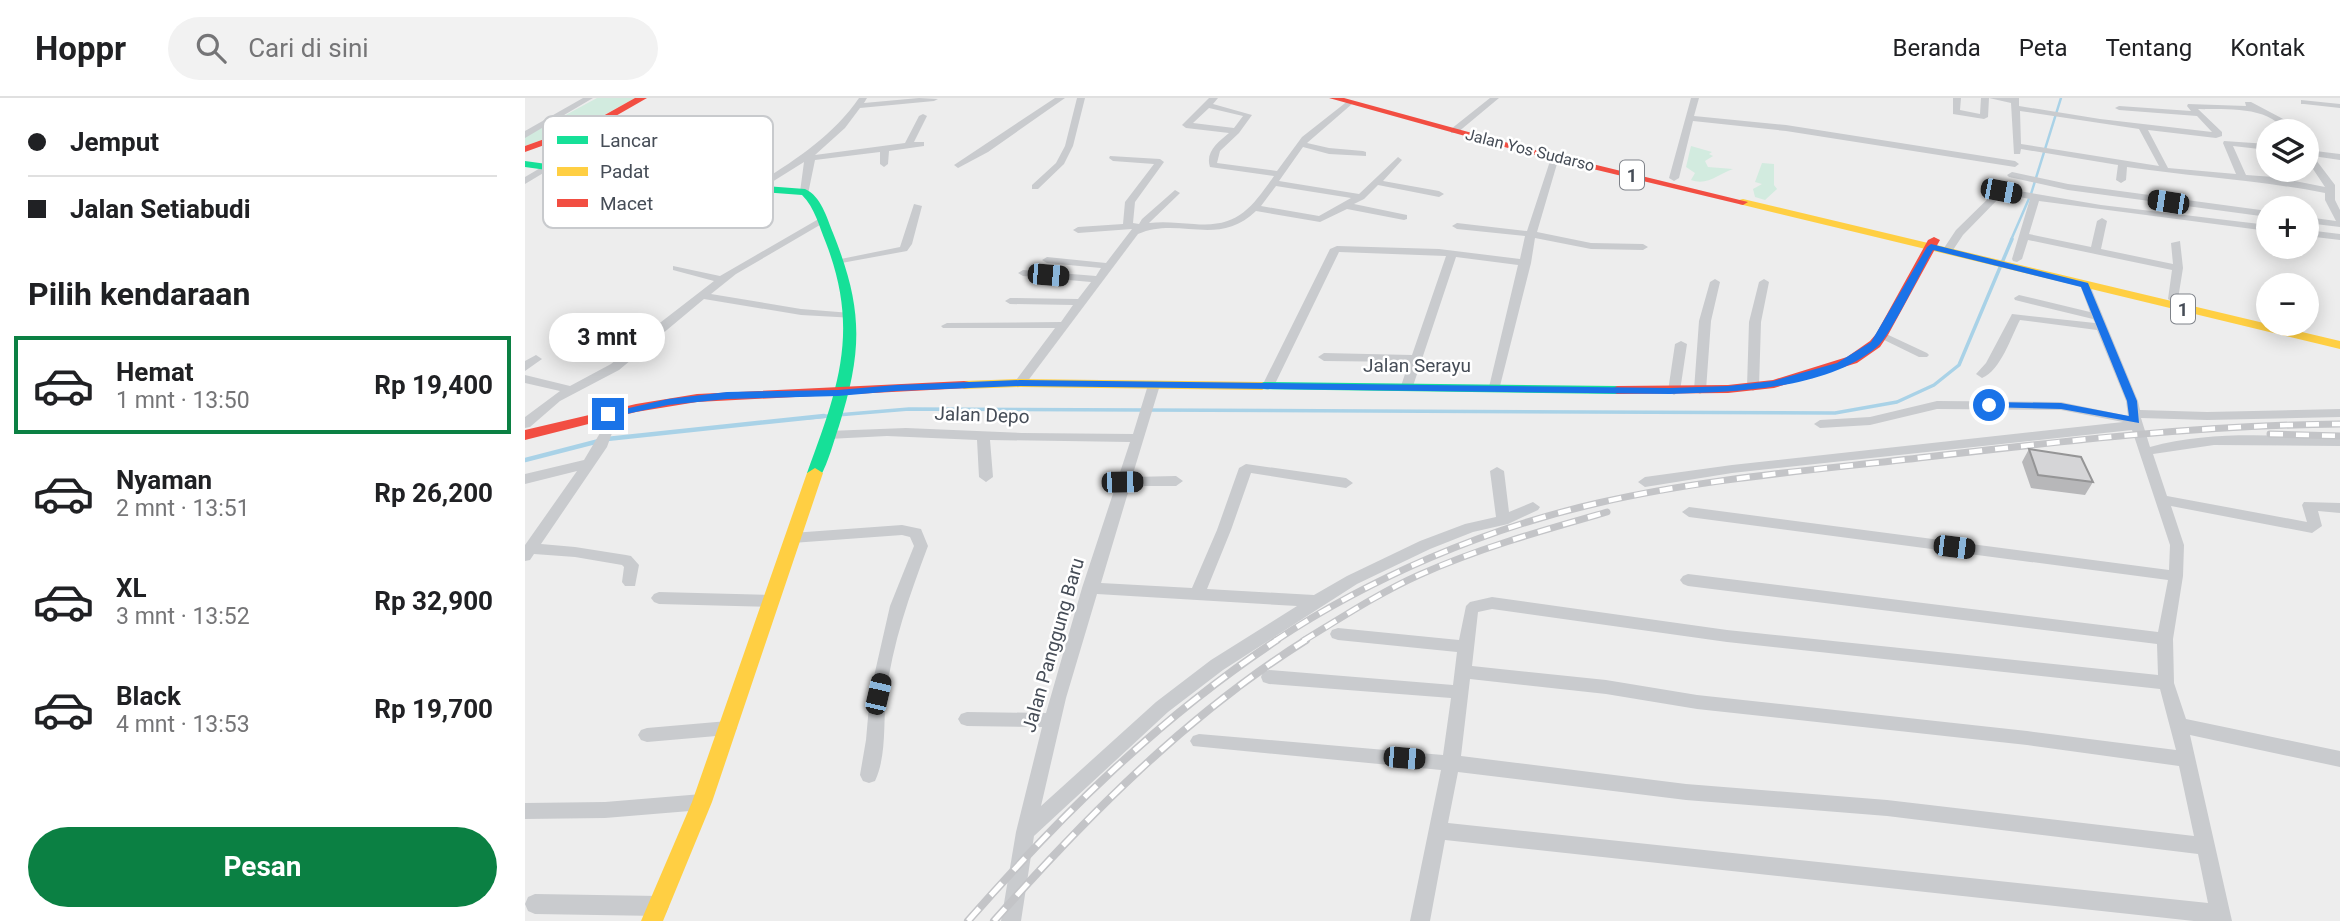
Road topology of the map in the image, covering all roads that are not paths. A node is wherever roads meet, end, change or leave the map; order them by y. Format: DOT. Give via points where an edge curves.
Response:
graph roads {
  1 [pos="589,98"];
  2 [pos="642,98"];
  3 [pos="1061,98"];
  4 [pos="1081,98"];
  5 [pos="1214,98"];
  6 [pos="1495,98"];
  7 [pos="1695,98"];
  8 [pos="1957,98"];
  9 [pos="1985,98"];
  10 [pos="1993,98"];
  11 [pos="2183,98"];
  12 [pos="2228,98"];
  13 [pos="935,99"];
  14 [pos="1349,99"];
  15 [pos="860,102"];
  16 [pos="2304,102"];
  17 [pos="2016,103"];
  18 [pos="1207,106"];
  19 [pos="2191,106"];
  20 [pos="2338,107"];
  21 [pos="2119,108"];
  22 [pos="2255,109"];
  23 [pos="2200,114"];
  24 [pos="558,116"];
  25 [pos="610,116"];
  26 [pos="923,116"];
  27 [pos="1689,118"];
  28 [pos="2276,119"];
  29 [pos="543,125"];
  30 [pos="1458,128"];
  31 [pos="2143,128"];
  32 [pos="1236,131"];
  33 [pos="525,135"];
  34 [pos="543,142"];
  35 [pos="921,144"];
  36 [pos="1301,145"];
  37 [pos="2018,145"];
  38 [pos="908,146"];
  39 [pos="2256,146"];
  40 [pos="525,149"];
  41 [pos="885,149"];
  42 [pos="1363,154"];
  43 [pos="2319,155"];
  44 [pos="1556,157"];
  45 [pos="2340,157"];
  46 [pos="808,158"];
  47 [pos="1113,158"];
  48 [pos="1398,160"];
  49 [pos="525,164"];
  50 [pos="884,164"];
  51 [pos="2015,164"];
  52 [pos="2123,164"];
  53 [pos="543,165"];
  54 [pos="958,165"];
  55 [pos="543,170"];
  56 [pos="2165,170"];
  57 [pos="2319,170"];
  58 [pos="1281,174"];
  59 [pos="2012,175"];
  60 [pos="2242,177"];
  61 [pos="773,178"];
  62 [pos="1674,178"];
  63 [pos="2121,180"];
  64 [pos="525,181"];
  65 [pos="1375,181"];
  66 [pos="1274,183"];
  67 [pos="1035,187"];
  68 [pos="773,189"];
  69 [pos="2001,191"];
  70 [pos="2329,191"];
  71 [pos="805,192"];
  72 [pos="1175,193"];
  73 [pos="1439,194"];
  74 [pos="1361,197"];
  75 [pos="2029,197"];
  76 [pos="2336,203"];
  77 [pos="917,206"];
  78 [pos="1348,206"];
  79 [pos="1253,208"];
  80 [pos="2256,213"];
  81 [pos="1404,217"];
  82 [pos="822,220"];
  83 [pos="2102,221"];
  84 [pos="2319,221"];
  85 [pos="2340,222"];
  86 [pos="1128,226"];
  87 [pos="1457,226"];
  88 [pos="2256,226"];
  89 [pos="1143,227"];
  90 [pos="1078,230"];
  91 [pos="1531,234"];
  92 [pos="2319,234"];
  93 [pos="2024,236"];
  94 [pos="2340,236"];
  95 [pos="1929,241"];
  96 [pos="2176,243"];
  97 [pos="1643,247"];
  98 [pos="1949,248"];
  99 [pos="2095,251"];
  100 [pos="1452,254"];
  101 [pos="1047,260"];
  102 [pos="840,262"];
  103 [pos="1526,263"];
  104 [pos="2018,263"];
  105 [pos="1108,266"];
  106 [pos="677,268"];
  107 [pos="2178,268"];
  108 [pos="1023,273"];
  109 [pos="1098,279"];
  110 [pos="722,280"];
  111 [pos="2085,281"];
  112 [pos="1715,282"];
  113 [pos="1764,282"];
  114 [pos="703,296"];
  115 [pos="2019,298"];
  116 [pos="2173,299"];
  117 [pos="1010,301"];
  118 [pos="1081,302"];
  119 [pos="851,316"];
  120 [pos="2256,318"];
  121 [pos="2101,322"];
  122 [pos="947,326"];
  123 [pos="1062,326"];
  124 [pos="2319,332"];
  125 [pos="1882,335"];
  126 [pos="2340,337"];
  127 [pos="1681,344"];
  128 [pos="2340,345"];
  129 [pos="1923,355"];
  130 [pos="1324,357"];
  131 [pos="536,359"];
  132 [pos="1417,359"];
  133 [pos="525,367"];
  134 [pos="1982,374"];
  135 [pos="525,379"];
  136 [pos="1020,383"];
  137 [pos="1268,386"];
  138 [pos="1407,386"];
  139 [pos="1495,387"];
  140 [pos="1753,387"];
  141 [pos="571,390"];
  142 [pos="1700,390"];
  143 [pos="1674,391"];
  144 [pos="1150,397"];
  145 [pos="837,400"];
  146 [pos="2340,413"];
  147 [pos="608,414"];
  148 [pos="2135,420"];
  149 [pos="525,424"];
  150 [pos="1820,424"];
  151 [pos="829,429"];
  152 [pos="525,435"];
  153 [pos="983,436"];
  154 [pos="1136,438"];
  155 [pos="2340,442"];
  156 [pos="2146,452"];
  157 [pos="591,463"];
  158 [pos="1497,471"];
  159 [pos="986,477"];
  160 [pos="525,479"];
  161 [pos="1176,481"];
  162 [pos="1122,482"];
  163 [pos="1645,482"];
  164 [pos="1346,483"];
  165 [pos="2162,500"];
  166 [pos="1533,507"];
  167 [pos="2340,508"];
  168 [pos="1689,512"];
  169 [pos="1503,520"];
  170 [pos="792,538"];
  171 [pos="529,552"];
  172 [pos="2176,576"];
  173 [pos="1688,580"];
  174 [pos="630,582"];
  175 [pos="1090,588"];
  176 [pos="1197,594"];
  177 [pos="659,597"];
  178 [pos="769,601"];
  179 [pos="1316,601"];
  180 [pos="1338,634"];
  181 [pos="2165,639"];
  182 [pos="1466,647"];
  183 [pos="1463,672"];
  184 [pos="1269,677"];
  185 [pos="2166,683"];
  186 [pos="1460,692"];
  187 [pos="967,719"];
  188 [pos="1053,720"];
  189 [pos="2179,725"];
  190 [pos="728,728"];
  191 [pos="647,735"];
  192 [pos="1199,741"];
  193 [pos="2186,759"];
  194 [pos="2340,759"];
  195 [pos="1451,763"];
  196 [pos="869,775"];
  197 [pos="702,802"];
  198 [pos="525,811"];
  199 [pos="1439,831"];
  200 [pos="1025,832"];
  201 [pos="2205,846"];
  202 [pos="535,904"];
  203 [pos="656,914"];
  204 [pos="2221,917"];
  205 [pos="1011,921"];
  206 [pos="1420,921"];
  1 -- 24 [label="street"];
  2 -- 25 [label="main road"];
  3 -- 54 [label="street"];
  4 -- 67 [label="street" via="1060,164"];
  5 -- 18 [label="street"];
  6 -- 30 [label="street"];
  7 -- 27 [label="street"];
  8 -- 9 [label="street" via="1955,112 1984,117"];
  10 -- 17 [label="street"];
  11 -- 19 [label="street"];
  12 -- 22 [label="street"];
  13 -- 15 [label="street"];
  14 -- 30 [label="main road, Jalan Yos Sudarso / 1"];
  14 -- 36 [label="street"];
  15 -- 46 [label="street"];
  16 -- 20 [label="street"];
  17 -- 31 [label="street"];
  17 -- 37 [label="street"];
  18 -- 32 [label="street" via="1249,117"];
  18 -- 32 [label="street" via="1186,125"];
  19 -- 22 [label="street"];
  19 -- 23 [label="street"];
  21 -- 23 [label="street"];
  22 -- 28 [label="street"];
  23 -- 31 [label="street" via="2218,135"];
  26 -- 38 [label="street"];
  27 -- 51 [label="street" via="1786,128"];
  27 -- 62 [label="street"];
  29 -- 33 [label="street"];
  30 -- 44 [label="main road, Jalan Yos Sudarso / 1"];
  30 -- 62 [label="main road, Jalan Yos Sudarso / 1"];
  31 -- 56 [label="street"];
  32 -- 58 [label="street" via="1213,153 1213,165"];
  34 -- 40 [label="main road"];
  35 -- 38 [label="street"];
  36 -- 42 [label="street"];
  36 -- 58 [label="street"];
  37 -- 51 [label="street"];
  37 -- 52 [label="street"];
  38 -- 41 [label="street"];
  39 -- 60 [label="street" via="2227,143"];
  41 -- 46 [label="street"];
  41 -- 50 [label="street"];
  43 -- 45 [label="street"];
  44 -- 91 [label="street"];
  44 -- 95 [label="main road, Jalan Yos Sudarso / 1"];
  46 -- 61 [label="street"];
  46 -- 71 [label="street"];
  47 -- 86 [label="street" via="1160,162 1131,201"];
  48 -- 65 [label="street"];
  49 -- 53 [label="main road"];
  51 -- 59 [label="street"];
  52 -- 56 [label="street"];
  52 -- 63 [label="street"];
  55 -- 64 [label="street"];
  56 -- 60 [label="street"];
  57 -- 70 [label="street"];
  58 -- 66 [label="street"];
  59 -- 69 [label="street"];
  59 -- 80 [label="street"];
  60 -- 70 [label="street"];
  62 -- 95 [label="main road, Jalan Yos Sudarso / 1"];
  65 -- 73 [label="street"];
  65 -- 74 [label="street"];
  66 -- 74 [label="street"];
  66 -- 79 [label="street"];
  68 -- 71 [label="main road"];
  69 -- 75 [label="street"];
  69 -- 98 [label="street"];
  70 -- 76 [label="street"];
  71 -- 82 [label="main road" via="814,200"];
  72 -- 89 [label="street"];
  74 -- 78 [label="street"];
  75 -- 88 [label="street"];
  75 -- 93 [label="street"];
  76 -- 85 [label="street"];
  77 -- 102 [label="street" via="903,249"];
  78 -- 79 [label="street" via="1316,220"];
  78 -- 81 [label="street"];
  79 -- 89 [label="street" via="1225,226"];
  82 -- 102 [label="main road"];
  82 -- 110 [label="street"];
  83 -- 99 [label="street"];
  84 -- 85 [label="street"];
  86 -- 89 [label="street"];
  86 -- 90 [label="street"];
  87 -- 91 [label="street"];
  89 -- 105 [label="street"];
  91 -- 97 [label="street" via="1591,246"];
  91 -- 103 [label="street"];
  92 -- 94 [label="street"];
  93 -- 99 [label="street"];
  93 -- 104 [label="street"];
  95 -- 98 [label="main road, 1"];
  95 -- 125 [label="main road, Jalan Serayu"];
  96 -- 107 [label="street"];
  98 -- 104 [label="main road, 1"];
  99 -- 107 [label="street"];
  100 -- 103 [label="street"];
  100 -- 132 [label="street"];
  100 -- 137 [label="street" via="1334,251"];
  101 -- 105 [label="street"];
  102 -- 119 [label="main road"];
  103 -- 139 [label="street"];
  104 -- 111 [label="main road, 1"];
  105 -- 109 [label="street"];
  106 -- 110 [label="street"];
  107 -- 116 [label="street"];
  108 -- 109 [label="street"];
  109 -- 118 [label="street"];
  110 -- 114 [label="street"];
  111 -- 116 [label="main road, 1"];
  111 -- 121 [label="street"];
  111 -- 128 [label="main road, 1"];
  112 -- 142 [label="street" via="1705,321"];
  113 -- 140 [label="street" via="1755,322"];
  114 -- 119 [label="street"];
  114 -- 141 [label="street" via="615,367"];
  115 -- 121 [label="street"];
  116 -- 120 [label="main road, 1"];
  117 -- 118 [label="street"];
  118 -- 123 [label="street"];
  119 -- 145 [label="main road" via="850,350"];
  121 -- 134 [label="street" via="2016,316"];
  121 -- 148 [label="street"];
  122 -- 123 [label="street"];
  123 -- 136 [label="street"];
  124 -- 126 [label="main road"];
  125 -- 129 [label="street"];
  125 -- 140 [label="main road, Jalan Serayu" via="1840,365"];
  127 -- 143 [label="street"];
  130 -- 132 [label="street"];
  131 -- 133 [label="street"];
  132 -- 138 [label="street"];
  135 -- 141 [label="street"];
  136 -- 144 [label="main road, Jalan Serayu"];
  136 -- 145 [label="main road, Jalan Serayu" via="896,388"];
  137 -- 138 [label="main road, Jalan Serayu"];
  137 -- 144 [label="main road, Jalan Serayu"];
  138 -- 139 [label="main road, Jalan Serayu"];
  139 -- 143 [label="main road, Jalan Serayu"];
  140 -- 142 [label="main road, Jalan Serayu"];
  141 -- 149 [label="street"];
  142 -- 143 [label="main road, Jalan Serayu"];
  144 -- 154 [label="street, Jalan Panggung Baru"];
  145 -- 147 [label="main road, Jalan Serayu" via="707,397"];
  145 -- 151 [label="main road"];
  146 -- 148 [label="street"];
  147 -- 152 [label="main road, Jalan Serayu"];
  147 -- 157 [label="street" via="606,433"];
  148 -- 150 [label="street" via="2061,406 1937,405 1870,421"];
  148 -- 156 [label="street"];
  148 -- 163 [label="street"];
  151 -- 153 [label="street, Jalan Depo"];
  151 -- 170 [label="main road"];
  153 -- 154 [label="street, Jalan Depo"];
  153 -- 159 [label="street"];
  154 -- 162 [label="street, Jalan Panggung Baru"];
  155 -- 156 [label="street" via="2203,443"];
  156 -- 165 [label="street"];
  157 -- 160 [label="street"];
  157 -- 171 [label="street"];
  158 -- 169 [label="street"];
  161 -- 162 [label="street"];
  162 -- 175 [label="street, Jalan Panggung Baru"];
  164 -- 176 [label="street" via="1246,468"];
  165 -- 167 [label="street" via="2312,528 2309,505"];
  165 -- 172 [label="street" via="2177,545"];
  166 -- 169 [label="street"];
  168 -- 172 [label="street"];
  169 -- 179 [label="street" via="1425,545"];
  170 -- 178 [label="main road"];
  170 -- 196 [label="street" via="902,530 916,533 921,540 889,644"];
  171 -- 174 [label="street" via="575,552 626,560 632,565"];
  172 -- 181 [label="street"];
  173 -- 181 [label="street"];
  175 -- 176 [label="street"];
  175 -- 188 [label="street, Jalan Panggung Baru"];
  176 -- 179 [label="street"];
  177 -- 178 [label="street"];
  178 -- 190 [label="main road"];
  179 -- 200 [label="street" via="1162,707"];
  180 -- 182 [label="street"];
  181 -- 185 [label="street"];
  182 -- 183 [label="street"];
  182 -- 185 [label="street" via="1471,610 1492,603 1727,636"];
  183 -- 186 [label="street"];
  183 -- 193 [label="street"];
  184 -- 186 [label="street"];
  185 -- 189 [label="street"];
  186 -- 195 [label="street"];
  187 -- 188 [label="street"];
  188 -- 200 [label="street, Jalan Panggung Baru"];
  189 -- 193 [label="street"];
  189 -- 194 [label="street"];
  190 -- 191 [label="street"];
  190 -- 197 [label="main road"];
  192 -- 195 [label="street"];
  193 -- 201 [label="street"];
  195 -- 199 [label="street"];
  195 -- 201 [label="street"];
  197 -- 198 [label="street"];
  197 -- 203 [label="main road"];
  199 -- 204 [label="street"];
  199 -- 206 [label="street"];
  200 -- 205 [label="street, Jalan Panggung Baru"];
  201 -- 204 [label="street"];
  202 -- 203 [label="street"];
}
